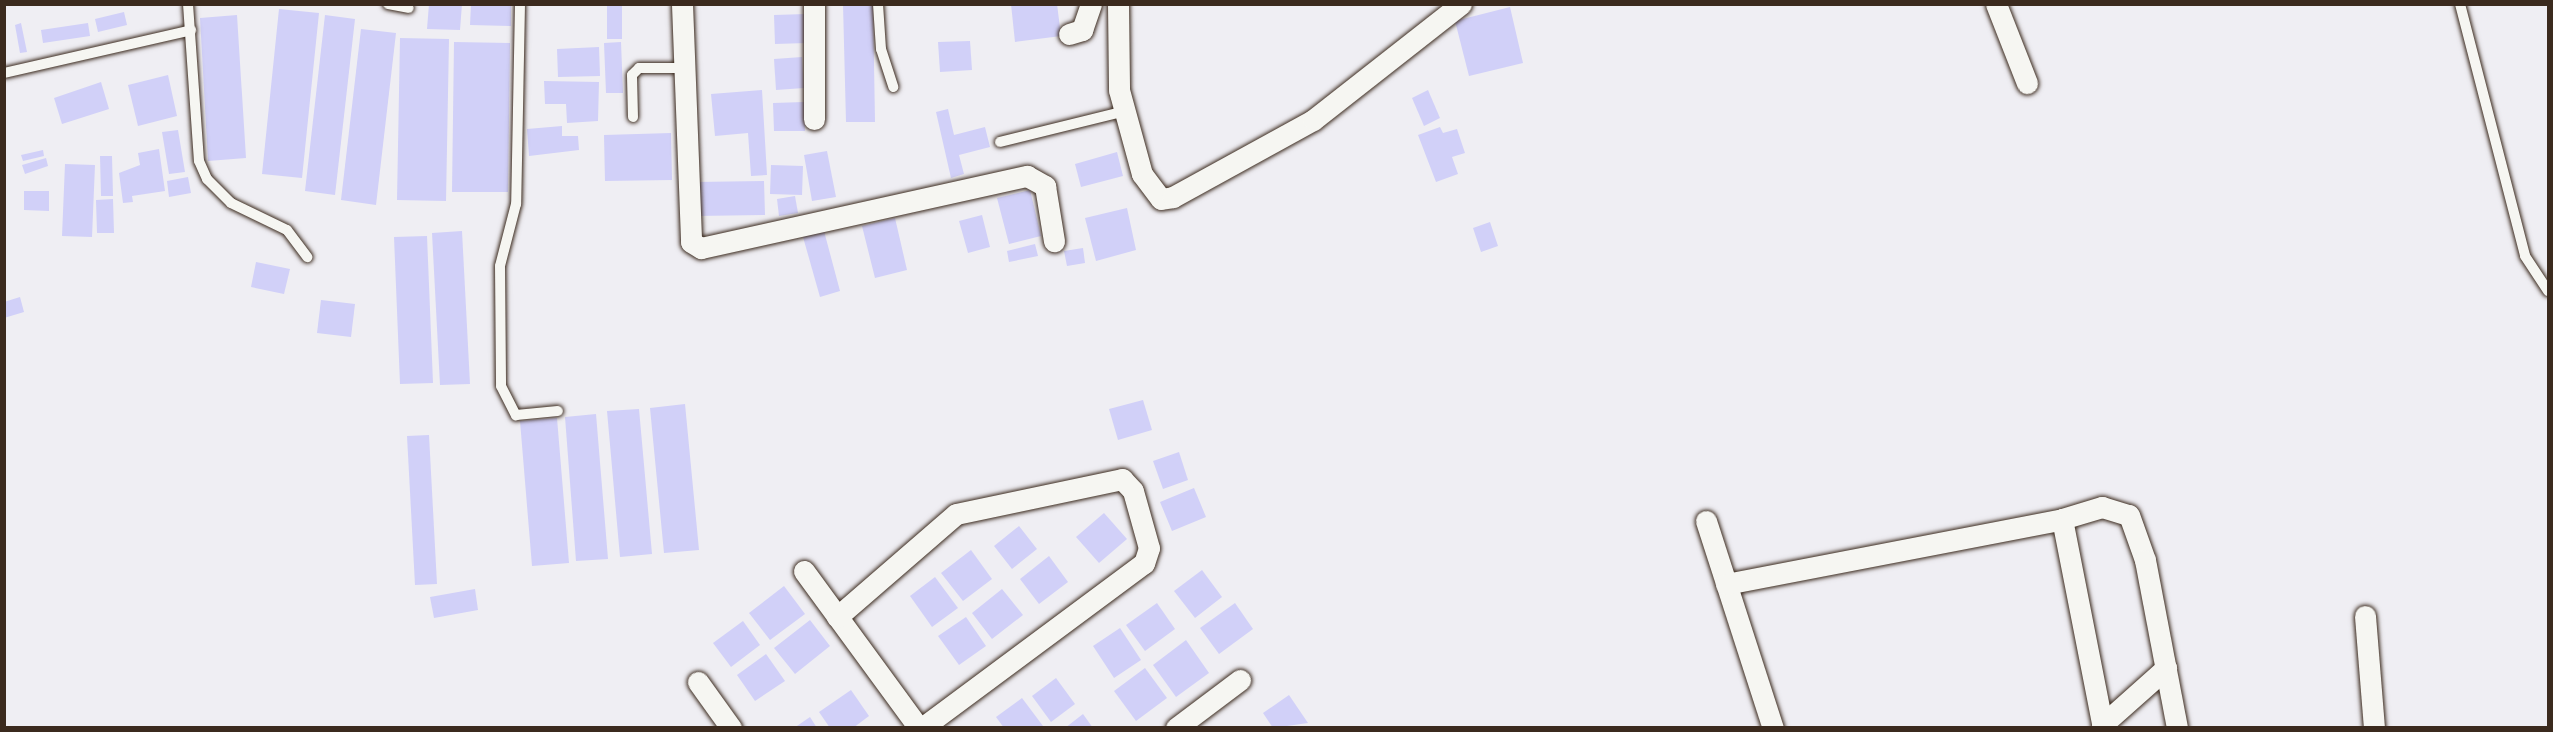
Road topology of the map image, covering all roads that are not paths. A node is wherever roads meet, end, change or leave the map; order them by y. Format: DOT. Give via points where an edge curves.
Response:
graph roads {
  1 [pos="388,4"];
  2 [pos="520,4"];
  3 [pos="682,4"];
  4 [pos="814,4"];
  5 [pos="878,4"];
  6 [pos="1091,4"];
  7 [pos="1118,4"];
  8 [pos="1461,4"];
  9 [pos="1996,4"];
  10 [pos="2460,4"];
  11 [pos="189,5"];
  12 [pos="409,8"];
  13 [pos="191,30"];
  14 [pos="1069,34"];
  15 [pos="682,68"];
  16 [pos="4,73"];
  17 [pos="2027,83"];
  18 [pos="893,87"];
  19 [pos="1125,111"];
  20 [pos="633,117"];
  21 [pos="814,119"];
  22 [pos="1000,142"];
  23 [pos="1054,241"];
  24 [pos="307,257"];
  25 [pos="2548,291"];
  26 [pos="558,411"];
  27 [pos="2062,519"];
  28 [pos="1706,522"];
  29 [pos="804,570"];
  30 [pos="1726,584"];
  31 [pos="837,616"];
  32 [pos="2365,616"];
  33 [pos="2166,668"];
  34 [pos="1240,680"];
  35 [pos="698,682"];
  36 [pos="2103,726"];
  37 [pos="731,728"];
  38 [pos="921,728"];
  39 [pos="1176,728"];
  40 [pos="1773,728"];
  41 [pos="2177,728"];
  42 [pos="2374,728"];
  1 -- 12 [label="lane"];
  2 -- 26 [label="lane" via="516,204 500,266 501,386 516,416"];
  3 -- 15 [label="street"];
  4 -- 21 [label="street"];
  5 -- 18 [label="lane" via="881,49"];
  6 -- 14 [label="street" via="1082,30"];
  7 -- 19 [label="street" via="1117,69"];
  8 -- 19 [label="street" via="1312,120 1173,197 1161,199 1150,191"];
  9 -- 17 [label="street"];
  10 -- 25 [label="lane" via="2525,256"];
  11 -- 13 [label="lane"];
  13 -- 16 [label="lane"];
  13 -- 24 [label="lane" via="199,161 207,179 231,203 287,230"];
  15 -- 20 [label="lane" via="639,68 632,75"];
  15 -- 23 [label="street" via="687,231 701,248 1027,176 1045,186"];
  19 -- 22 [label="lane"];
  27 -- 30 [label="street"];
  27 -- 33 [label="street" via="2102,507 2129,515 2145,560"];
  27 -- 36 [label="street"];
  28 -- 30 [label="street"];
  29 -- 31 [label="street"];
  30 -- 40 [label="street"];
  31 -- 38 [label="street"];
  31 -- 38 [label="street" via="956,514 1122,479 1133,491 1149,548 1144,562"];
  32 -- 42 [label="street"];
  33 -- 36 [label="street"];
  33 -- 41 [label="street"];
  34 -- 39 [label="street"];
  35 -- 37 [label="street"];
}
